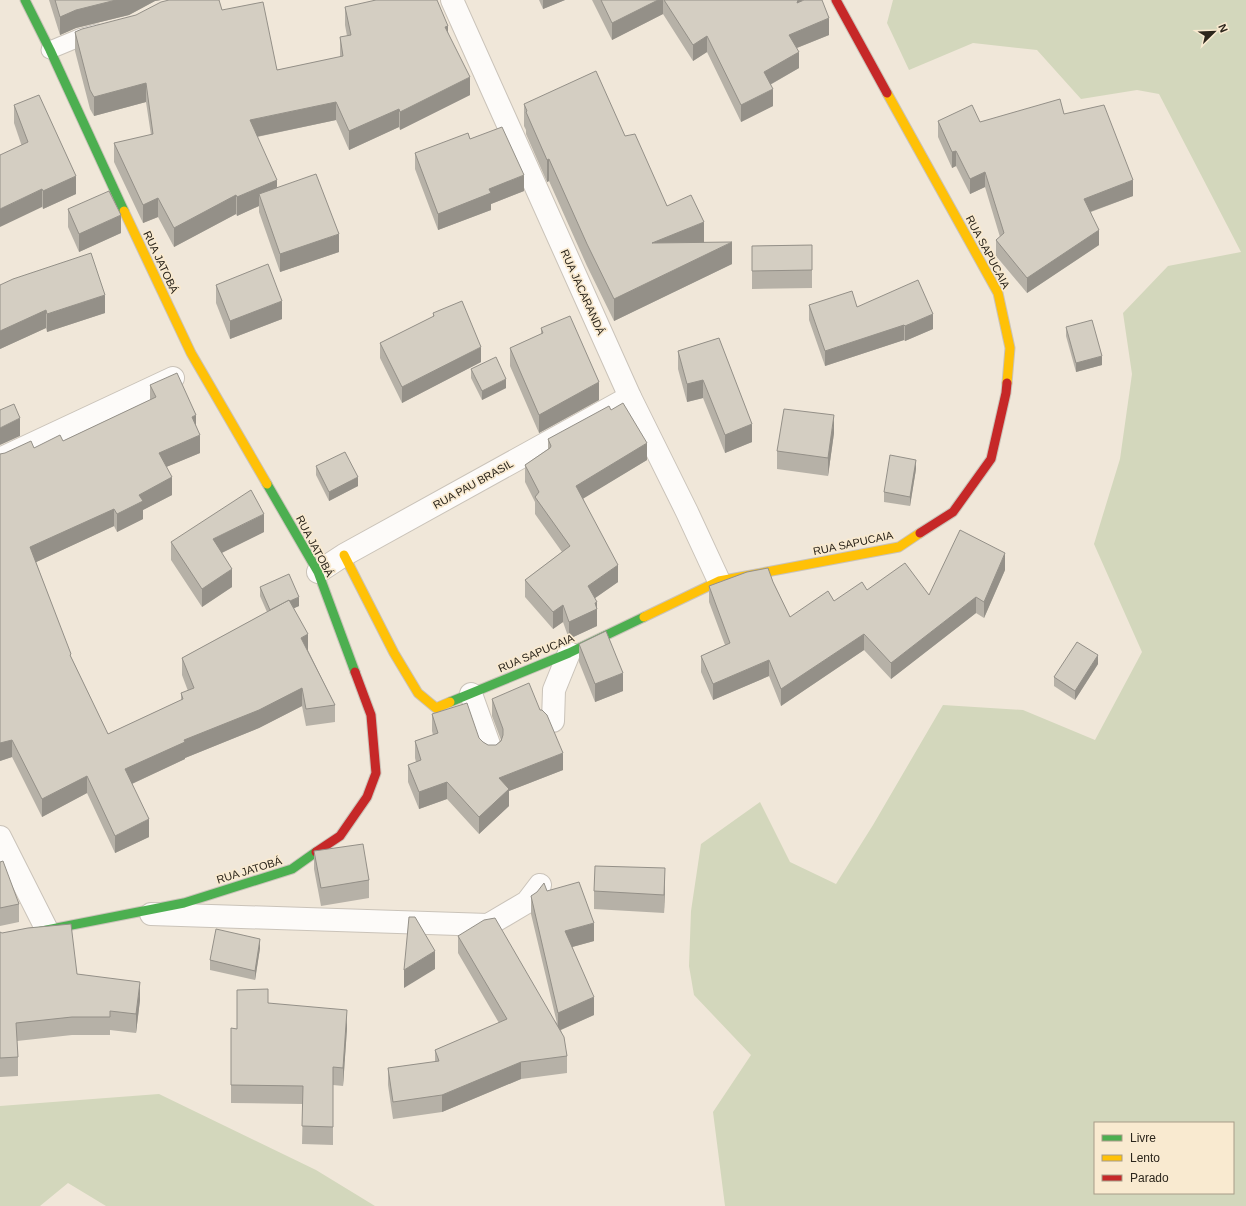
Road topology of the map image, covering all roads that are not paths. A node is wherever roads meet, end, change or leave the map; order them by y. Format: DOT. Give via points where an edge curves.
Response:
graph roads {
  1 [pos="25,0"];
  2 [pos="452,0"];
  3 [pos="836,0"];
  4 [pos="110,30"];
  5 [pos="50,50"];
  6 [pos="173,378"];
  7 [pos="630,397"];
  8 [pos="0,459"];
  9 [pos="344,556"];
  10 [pos="318,572"];
  11 [pos="719,581"];
  12 [pos="569,653"];
  13 [pos="471,694"];
  14 [pos="553,721"];
  15 [pos="491,750"];
  16 [pos="0,837"];
  17 [pos="540,885"];
  18 [pos="132,913"];
  19 [pos="47,930"];
  20 [pos="0,939"];
  1 -- 5 [label="street, RUA JATOBÁ"];
  2 -- 7 [label="street, RUA JACARANDÁ"];
  3 -- 11 [label="street, RUA SAPUCAIA" via="998,293 1010,348 1006,393 991,459 953,512 929,528 899,547"];
  4 -- 5 [label="lane" via="79,38"];
  5 -- 10 [label="street, RUA JATOBÁ" via="191,353"];
  6 -- 8 [label="street"];
  7 -- 9 [label="street, RUA PAU BRASIL"];
  7 -- 11 [label="street, RUA JACARANDÁ"];
  9 -- 10 [label="street, RUA PAU BRASIL"];
  9 -- 13 [label="street, RUA SAPUCAIA" via="394,653 418,693 436,708"];
  10 -- 18 [label="street, RUA JATOBÁ" via="371,715 376,773 367,797 340,836 292,869 184,903"];
  11 -- 12 [label="street, RUA SAPUCAIA"];
  12 -- 13 [label="street, RUA SAPUCAIA"];
  12 -- 14 [label="street" via="554,690"];
  13 -- 15 [label="street"];
  16 -- 19 [label="street"];
  17 -- 18 [label="street" via="527,902 488,925"];
  18 -- 19 [label="street, RUA JATOBÁ"];
  19 -- 20 [label="street, RUA JATOBÁ"];
}
